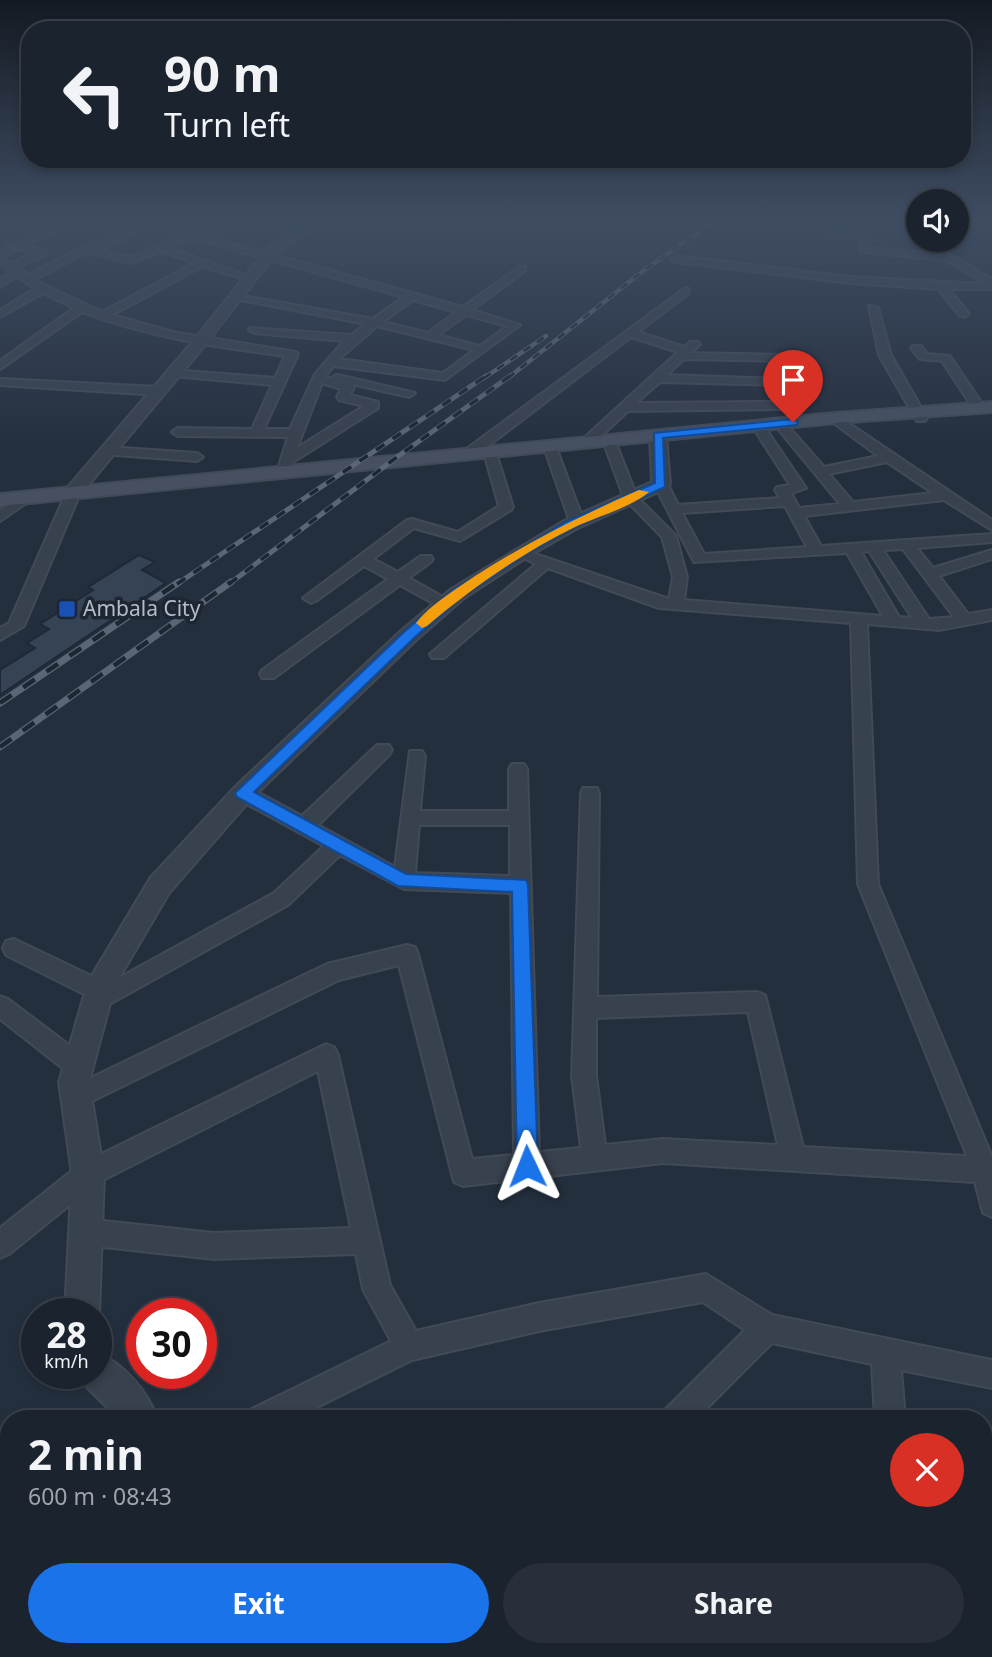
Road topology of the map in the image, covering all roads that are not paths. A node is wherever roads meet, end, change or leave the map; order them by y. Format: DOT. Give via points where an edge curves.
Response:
graph roads {
  1 [pos="30,296"];
  2 [pos="59,296"];
  3 [pos="139,296"];
  4 [pos="236,296"];
  5 [pos="412,296"];
  6 [pos="413,296"];
  7 [pos="484,296"];
  8 [pos="678,296"];
  9 [pos="949,296"];
  10 [pos="82,307"];
  11 [pos="873,308"];
  12 [pos="464,311"];
  13 [pos="0,314"];
  14 [pos="964,314"];
  15 [pos="103,316"];
  16 [pos="262,316"];
  17 [pos="297,321"];
  18 [pos="376,323"];
  19 [pos="630,332"];
  20 [pos="430,336"];
  21 [pos="355,339"];
  22 [pos="200,342"];
  23 [pos="243,348"];
  24 [pos="917,348"];
  25 [pos="481,349"];
  26 [pos="0,350"];
  27 [pos="687,350"];
  28 [pos="20,351"];
  29 [pos="332,362"];
  30 [pos="1,364"];
  31 [pos="173,373"];
  32 [pos="320,376"];
  33 [pos="657,378"];
  34 [pos="0,382"];
  35 [pos="279,382"];
  36 [pos="781,382"];
  37 [pos="159,391"];
  38 [pos="408,393"];
  39 [pos="625,407"];
  40 [pos="988,409"];
  41 [pos="919,415"];
  42 [pos="839,421"];
  43 [pos="774,423"];
  44 [pos="178,432"];
  45 [pos="214,432"];
  46 [pos="256,433"];
  47 [pos="295,433"];
  48 [pos="658,439"];
  49 [pos="587,442"];
  50 [pos="611,446"];
  51 [pos="551,450"];
  52 [pos="107,451"];
  53 [pos="494,453"];
  54 [pos="466,456"];
  55 [pos="197,457"];
  56 [pos="890,458"];
  57 [pos="286,466"];
  58 [pos="821,472"];
  59 [pos="180,481"];
  60 [pos="661,484"];
  61 [pos="74,491"];
  62 [pos="0,493"];
  63 [pos="946,496"];
  64 [pos="24,498"];
  65 [pos="631,498"];
  66 [pos="0,500"];
  67 [pos="850,507"];
  68 [pos="793,508"];
  69 [pos="674,509"];
  70 [pos="0,517"];
  71 [pos="576,522"];
  72 [pos="992,526"];
  73 [pos="992,538"];
  74 [pos="906,544"];
  75 [pos="874,547"];
  76 [pos="852,548"];
  77 [pos="817,551"];
  78 [pos="520,553"];
  79 [pos="992,554"];
  80 [pos="363,559"];
  81 [pos="426,559"];
  82 [pos="547,562"];
  83 [pos="929,574"];
  84 [pos="399,579"];
  85 [pos="311,598"];
  86 [pos="445,604"];
  87 [pos="676,604"];
  88 [pos="992,615"];
  89 [pos="0,617"];
  90 [pos="859,620"];
  91 [pos="965,621"];
  92 [pos="895,622"];
  93 [pos="925,625"];
  94 [pos="16,626"];
  95 [pos="0,635"];
  96 [pos="438,654"];
  97 [pos="268,674"];
  98 [pos="383,750"];
  99 [pos="416,756"];
  100 [pos="517,769"];
  101 [pos="243,793"];
  102 [pos="590,793"];
  103 [pos="410,818"];
  104 [pos="519,818"];
  105 [pos="304,826"];
  106 [pos="338,845"];
  107 [pos="404,881"];
  108 [pos="520,885"];
  109 [pos="14,948"];
  110 [pos="98,996"];
  111 [pos="0,1006"];
  112 [pos="587,1007"];
  113 [pos="78,1066"];
  114 [pos="76,1097"];
  115 [pos="595,1159"];
  116 [pos="794,1159"];
  117 [pos="527,1166"];
  118 [pos="88,1174"];
  119 [pos="990,1188"];
  120 [pos="85,1232"];
  121 [pos="367,1241"];
  122 [pos="0,1245"];
  123 [pos="83,1298"];
  124 [pos="767,1328"];
  125 [pos="409,1347"];
  126 [pos="887,1353"];
  127 [pos="992,1374"];
  128 [pos="111,1389"];
  129 [pos="127,1410"];
  130 [pos="280,1410"];
  131 [pos="685,1410"];
  132 [pos="890,1410"];
  1 -- 13 [label="street"];
  2 -- 10 [label="street"];
  3 -- 15 [label="street"];
  4 -- 16 [label="street"];
  4 -- 22 [label="street"];
  5 -- 18 [label="street"];
  6 -- 12 [label="street"];
  7 -- 12 [label="street"];
  8 -- 19 [label="street"];
  9 -- 14 [label="street"];
  10 -- 15 [label="street"];
  10 -- 28 [label="street"];
  11 -- 41 [label="street" via="885,355"];
  12 -- 20 [label="street"];
  12 -- 25 [label="street" via="515,326"];
  15 -- 22 [label="street" via="145,331"];
  16 -- 17 [label="street"];
  16 -- 17 [label="street"];
  16 -- 23 [label="street"];
  17 -- 18 [label="street"];
  17 -- 21 [label="street"];
  18 -- 20 [label="street"];
  18 -- 21 [label="street"];
  19 -- 27 [label="street"];
  19 -- 54 [label="street"];
  20 -- 25 [label="street"];
  21 -- 29 [label="street"];
  22 -- 23 [label="street"];
  22 -- 31 [label="street"];
  23 -- 35 [label="street" via="292,354"];
  24 -- 40 [label="street" via="924,357 946,358"];
  25 -- 29 [label="street" via="445,377"];
  26 -- 28 [label="street"];
  27 -- 33 [label="street"];
  27 -- 36 [label="street" via="785,354"];
  28 -- 30 [label="street"];
  29 -- 32 [label="street"];
  31 -- 35 [label="street"];
  31 -- 37 [label="street"];
  32 -- 38 [label="street"];
  32 -- 47 [label="street"];
  32 -- 57 [label="street" via="348,387 343,397 374,405"];
  33 -- 36 [label="street"];
  33 -- 39 [label="street"];
  34 -- 37 [label="street"];
  35 -- 46 [label="street"];
  36 -- 43 [label="street"];
  37 -- 52 [label="street"];
  39 -- 43 [label="street"];
  39 -- 49 [label="street"];
  40 -- 41 [label="main road"];
  41 -- 42 [label="main road"];
  42 -- 43 [label="main road"];
  42 -- 56 [label="street"];
  43 -- 48 [label="main road"];
  43 -- 58 [label="street"];
  43 -- 68 [label="street" via="799,488 782,490"];
  44 -- 45 [label="street"];
  45 -- 46 [label="street"];
  45 -- 55 [label="street"];
  46 -- 47 [label="street"];
  47 -- 57 [label="street"];
  48 -- 49 [label="main road"];
  48 -- 50 [label="main road"];
  48 -- 60 [label="street"];
  49 -- 53 [label="main road"];
  50 -- 51 [label="main road"];
  50 -- 65 [label="street"];
  51 -- 53 [label="main road"];
  51 -- 71 [label="street"];
  52 -- 55 [label="street"];
  52 -- 61 [label="street"];
  53 -- 54 [label="main road"];
  53 -- 80 [label="street" via="506,507 460,537 412,523"];
  54 -- 57 [label="main road"];
  55 -- 59 [label="street"];
  56 -- 58 [label="street"];
  56 -- 63 [label="street"];
  57 -- 59 [label="main road"];
  58 -- 67 [label="street"];
  59 -- 61 [label="main road"];
  60 -- 65 [label="street"];
  60 -- 69 [label="street"];
  61 -- 62 [label="main road"];
  61 -- 64 [label="main road"];
  61 -- 94 [label="street"];
  63 -- 67 [label="street"];
  63 -- 72 [label="street"];
  64 -- 66 [label="main road"];
  64 -- 70 [label="street"];
  65 -- 71 [label="street"];
  65 -- 87 [label="street" via="669,536 680,578"];
  67 -- 68 [label="street"];
  68 -- 69 [label="street"];
  68 -- 77 [label="street"];
  69 -- 77 [label="street" via="699,559"];
  71 -- 78 [label="street"];
  73 -- 74 [label="street"];
  74 -- 75 [label="street"];
  74 -- 83 [label="street"];
  75 -- 76 [label="street"];
  75 -- 93 [label="street"];
  76 -- 77 [label="street"];
  76 -- 92 [label="street"];
  78 -- 82 [label="street"];
  78 -- 86 [label="street"];
  79 -- 83 [label="street"];
  80 -- 84 [label="street"];
  80 -- 85 [label="street"];
  81 -- 84 [label="street"];
  82 -- 87 [label="street" via="659,603"];
  82 -- 96 [label="street"];
  83 -- 91 [label="street"];
  84 -- 86 [label="street"];
  84 -- 97 [label="street"];
  86 -- 101 [label="street"];
  87 -- 90 [label="street"];
  88 -- 91 [label="street"];
  89 -- 94 [label="street"];
  90 -- 92 [label="street"];
  90 -- 119 [label="street" via="868,884"];
  91 -- 93 [label="street"];
  92 -- 93 [label="street"];
  94 -- 95 [label="street"];
  98 -- 105 [label="street"];
  99 -- 103 [label="street"];
  100 -- 104 [label="street"];
  101 -- 105 [label="street"];
  101 -- 110 [label="street" via="160,885"];
  102 -- 112 [label="street"];
  103 -- 104 [label="street"];
  103 -- 107 [label="street"];
  104 -- 108 [label="street"];
  105 -- 106 [label="street"];
  106 -- 107 [label="street"];
  106 -- 110 [label="street" via="281,899"];
  107 -- 108 [label="street"];
  108 -- 117 [label="street"];
  109 -- 110 [label="street"];
  110 -- 113 [label="street"];
  111 -- 113 [label="street"];
  112 -- 115 [label="street" via="584,1076"];
  112 -- 116 [label="street" via="757,1002"];
  113 -- 114 [label="street"];
  114 -- 117 [label="street" via="335,971 407,954 463,1173"];
  114 -- 118 [label="street"];
  115 -- 116 [label="street" via="663,1151"];
  115 -- 117 [label="street"];
  116 -- 119 [label="street"];
  118 -- 120 [label="street"];
  118 -- 121 [label="street" via="326,1055"];
  118 -- 122 [label="street"];
  120 -- 121 [label="street" via="214,1246"];
  120 -- 123 [label="street"];
  121 -- 125 [label="street" via="377,1289"];
  124 -- 125 [label="street" via="706,1288 540,1317"];
  124 -- 126 [label="street"];
  124 -- 131 [label="street"];
  125 -- 130 [label="street"];
  126 -- 127 [label="street"];
  126 -- 132 [label="street"];
  128 -- 129 [label="street"];
}
